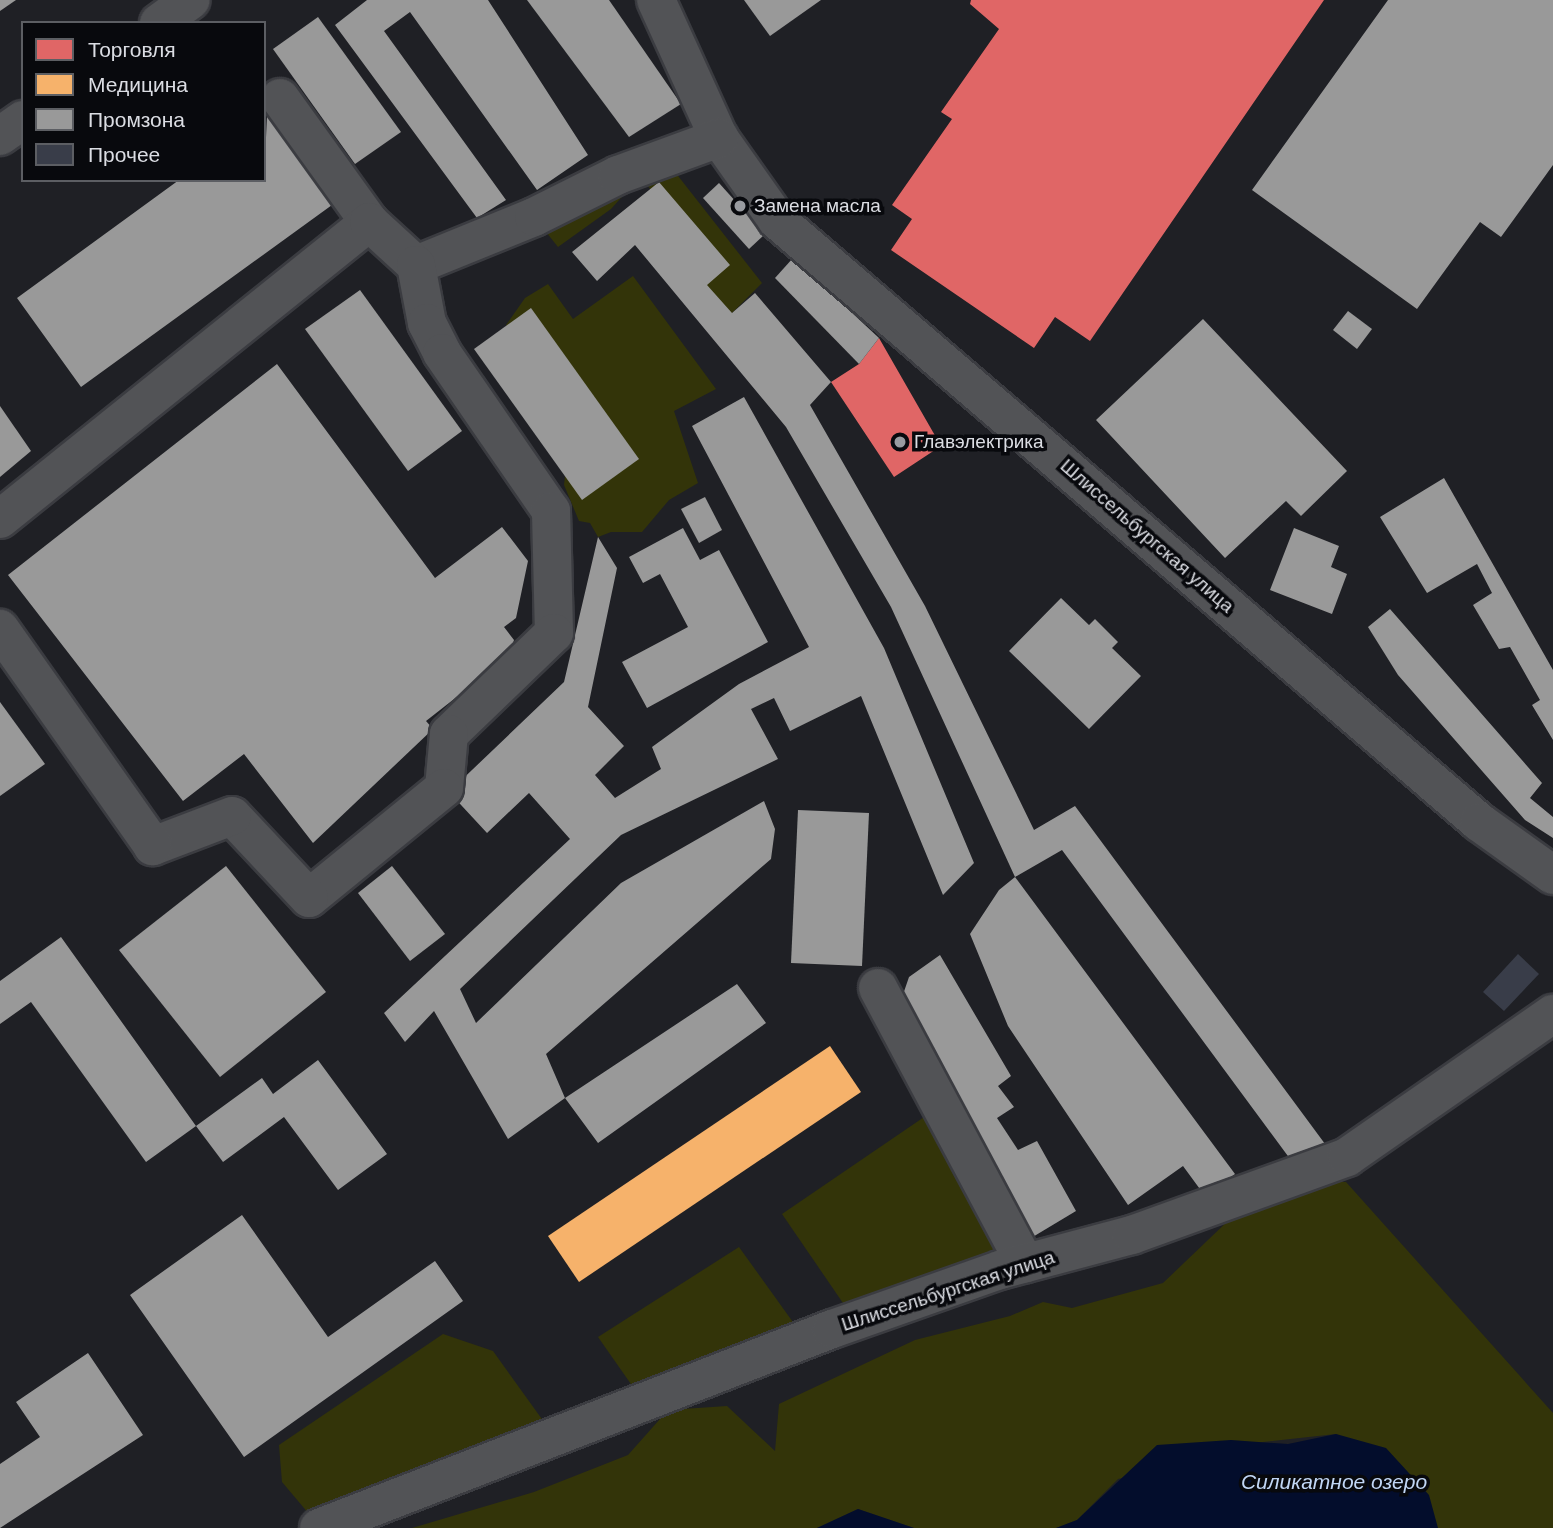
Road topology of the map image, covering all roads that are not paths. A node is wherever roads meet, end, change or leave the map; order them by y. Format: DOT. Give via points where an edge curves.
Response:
graph roads {
  1 [pos="191,0"];
  2 [pos="656,0"];
  3 [pos="162,21"];
  4 [pos="280,98"];
  5 [pos="21,121"];
  6 [pos="0,136"];
  7 [pos="719,138"];
  8 [pos="369,222"];
  9 [pos="416,265"];
  10 [pos="0,519"];
  11 [pos="0,629"];
  12 [pos="1553,875"];
  13 [pos="878,988"];
  14 [pos="1553,1014"];
  15 [pos="1025,1263"];
  16 [pos="319,1528"];
  1 -- 3 [label="street"];
  2 -- 7 [label="street, Шлиссельбургская улица"];
  4 -- 8 [label="street"];
  5 -- 6 [label="street"];
  7 -- 9 [label="street" via="618,175 534,217"];
  7 -- 12 [label="street, Шлиссельбургская улица" via="777,220 1479,822"];
  8 -- 9 [label="street"];
  8 -- 10 [label="street"];
  9 -- 11 [label="street" via="427,323 442,354 551,510 554,633 449,734 444,788 309,898 232,816 153,846"];
  13 -- 15 [label="street"];
  14 -- 15 [label="street, Шлиссельбургская улица" via="1347,1157 1132,1234"];
  15 -- 16 [label="street, Шлиссельбургская улица" via="832,1329"];
}
